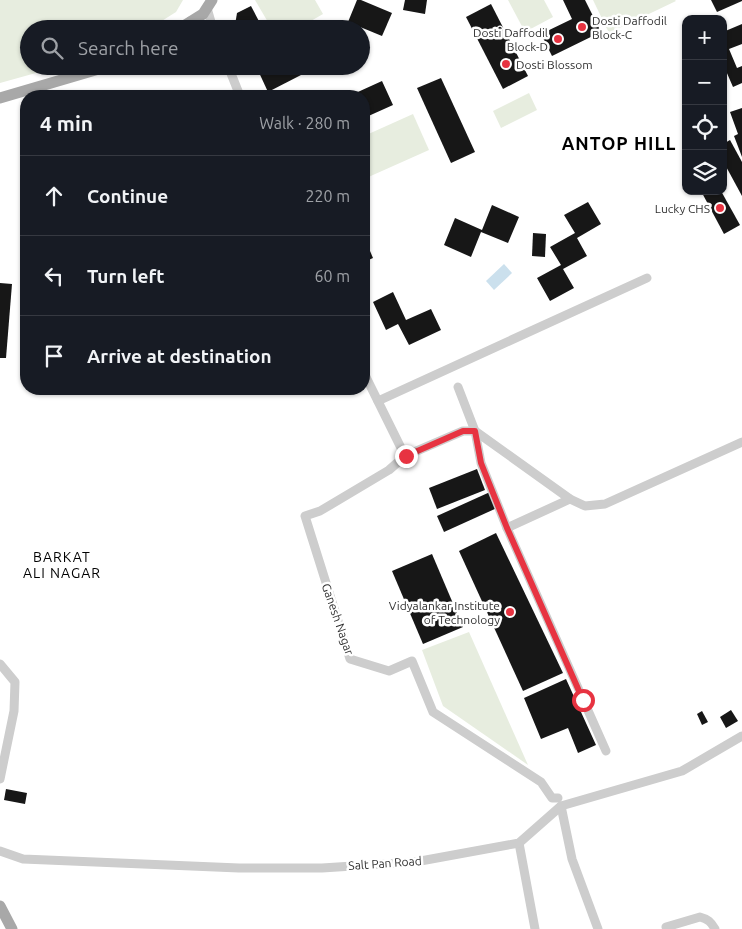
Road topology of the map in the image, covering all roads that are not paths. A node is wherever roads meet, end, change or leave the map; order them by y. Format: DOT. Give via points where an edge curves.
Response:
graph roads {
  1 [pos="209,4"];
  2 [pos="192,20"];
  3 [pos="212,20"];
  4 [pos="78,75"];
  5 [pos="232,75"];
  6 [pos="27,90"];
  7 [pos="238,90"];
  8 [pos="20,92"];
  9 [pos="0,98"];
  10 [pos="647,278"];
  11 [pos="370,385"];
  12 [pos="458,387"];
  13 [pos="378,401"];
  14 [pos="475,431"];
  15 [pos="742,442"];
  16 [pos="406,456"];
  17 [pos="570,499"];
  18 [pos="507,528"];
  19 [pos="0,664"];
  20 [pos="742,736"];
  21 [pos="606,751"];
  22 [pos="0,779"];
  23 [pos="560,802"];
  24 [pos="519,843"];
  25 [pos="0,851"];
  26 [pos="0,906"];
  27 [pos="666,927"];
  28 [pos="12,929"];
  29 [pos="535,929"];
  30 [pos="598,929"];
  31 [pos="715,929"];
  1 -- 2 [label="main road" via="203,14"];
  1 -- 3 [label="street"];
  4 -- 6 [label="main road"];
  5 -- 7 [label="street"];
  8 -- 9 [label="main road"];
  10 -- 13 [label="street"];
  11 -- 13 [label="street"];
  12 -- 14 [label="street"];
  13 -- 16 [label="street"];
  14 -- 16 [label="street" via="463,431"];
  14 -- 17 [label="street"];
  14 -- 18 [label="street" via="481,463"];
  15 -- 17 [label="street" via="605,504 585,506"];
  16 -- 23 [label="street, Ganesh Nagar" via="389,470 320,511 305,516 350,659 389,671 412,661 433,712 541,782 552,798"];
  17 -- 18 [label="street"];
  18 -- 21 [label="street"];
  19 -- 22 [label="street" via="15,682 14,711"];
  20 -- 23 [label="street" via="682,771"];
  23 -- 24 [label="street"];
  23 -- 30 [label="street" via="572,859"];
  24 -- 25 [label="street, Salt Pan Road" via="415,862 322,868 88,862 23,858"];
  24 -- 29 [label="street"];
  26 -- 28 [label="main road"];
  27 -- 31 [label="street" via="700,917 706,918"];
}
